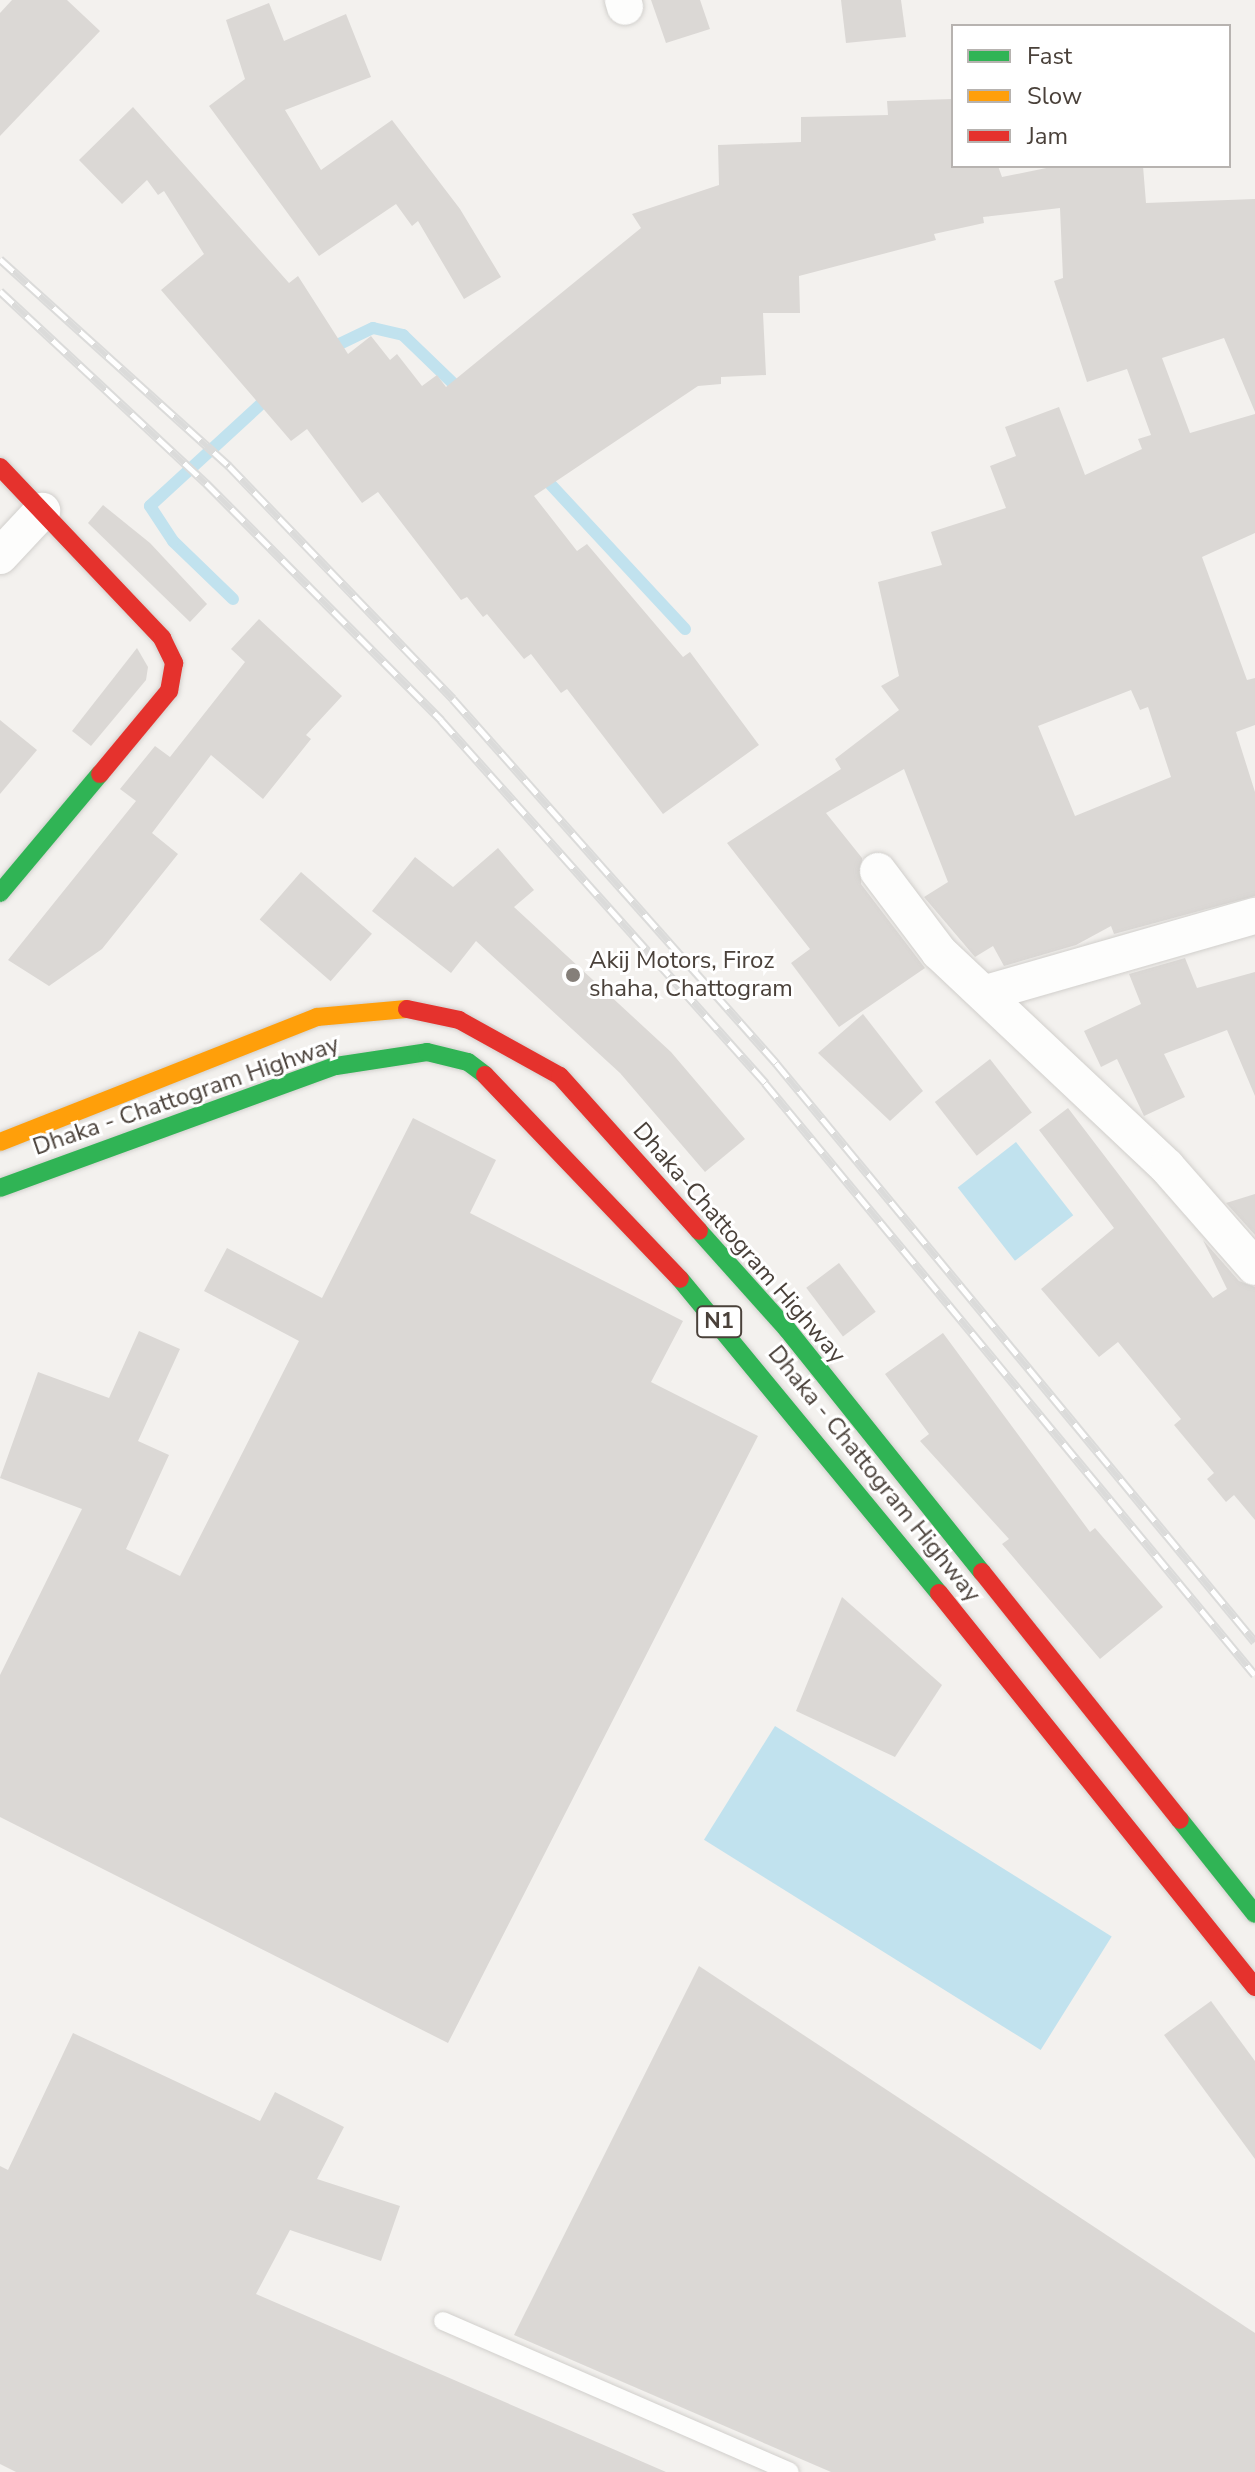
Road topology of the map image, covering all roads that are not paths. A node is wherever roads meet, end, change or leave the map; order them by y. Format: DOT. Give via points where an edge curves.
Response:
graph roads {
  1 [pos="0,467"];
  2 [pos="42,511"];
  3 [pos="0,556"];
  4 [pos="878,871"];
  5 [pos="0,893"];
  6 [pos="1255,916"];
  7 [pos="986,993"];
  8 [pos="0,1142"];
  9 [pos="0,1188"];
  10 [pos="1255,1267"];
  11 [pos="1255,1914"];
  12 [pos="1255,1987"];
  13 [pos="443,2321"];
  14 [pos="790,2472"];
  1 -- 2 [label="main road"];
  2 -- 3 [label="street"];
  2 -- 5 [label="main road" via="162,638 174,663 169,691"];
  4 -- 7 [label="street" via="939,952"];
  6 -- 7 [label="street"];
  7 -- 10 [label="street" via="1184,1184"];
  8 -- 11 [label="main road, Dhaka-Chattogram Highway / N1" via="317,1017 415,1008 459,1020 526,1052 560,1076 787,1329"];
  9 -- 12 [label="main road, Dhaka - Chattogram Highway / N1" via="336,1066 427,1052 468,1062 503,1088 603,1191 749,1356"];
  13 -- 14 [label="lane"];
}
